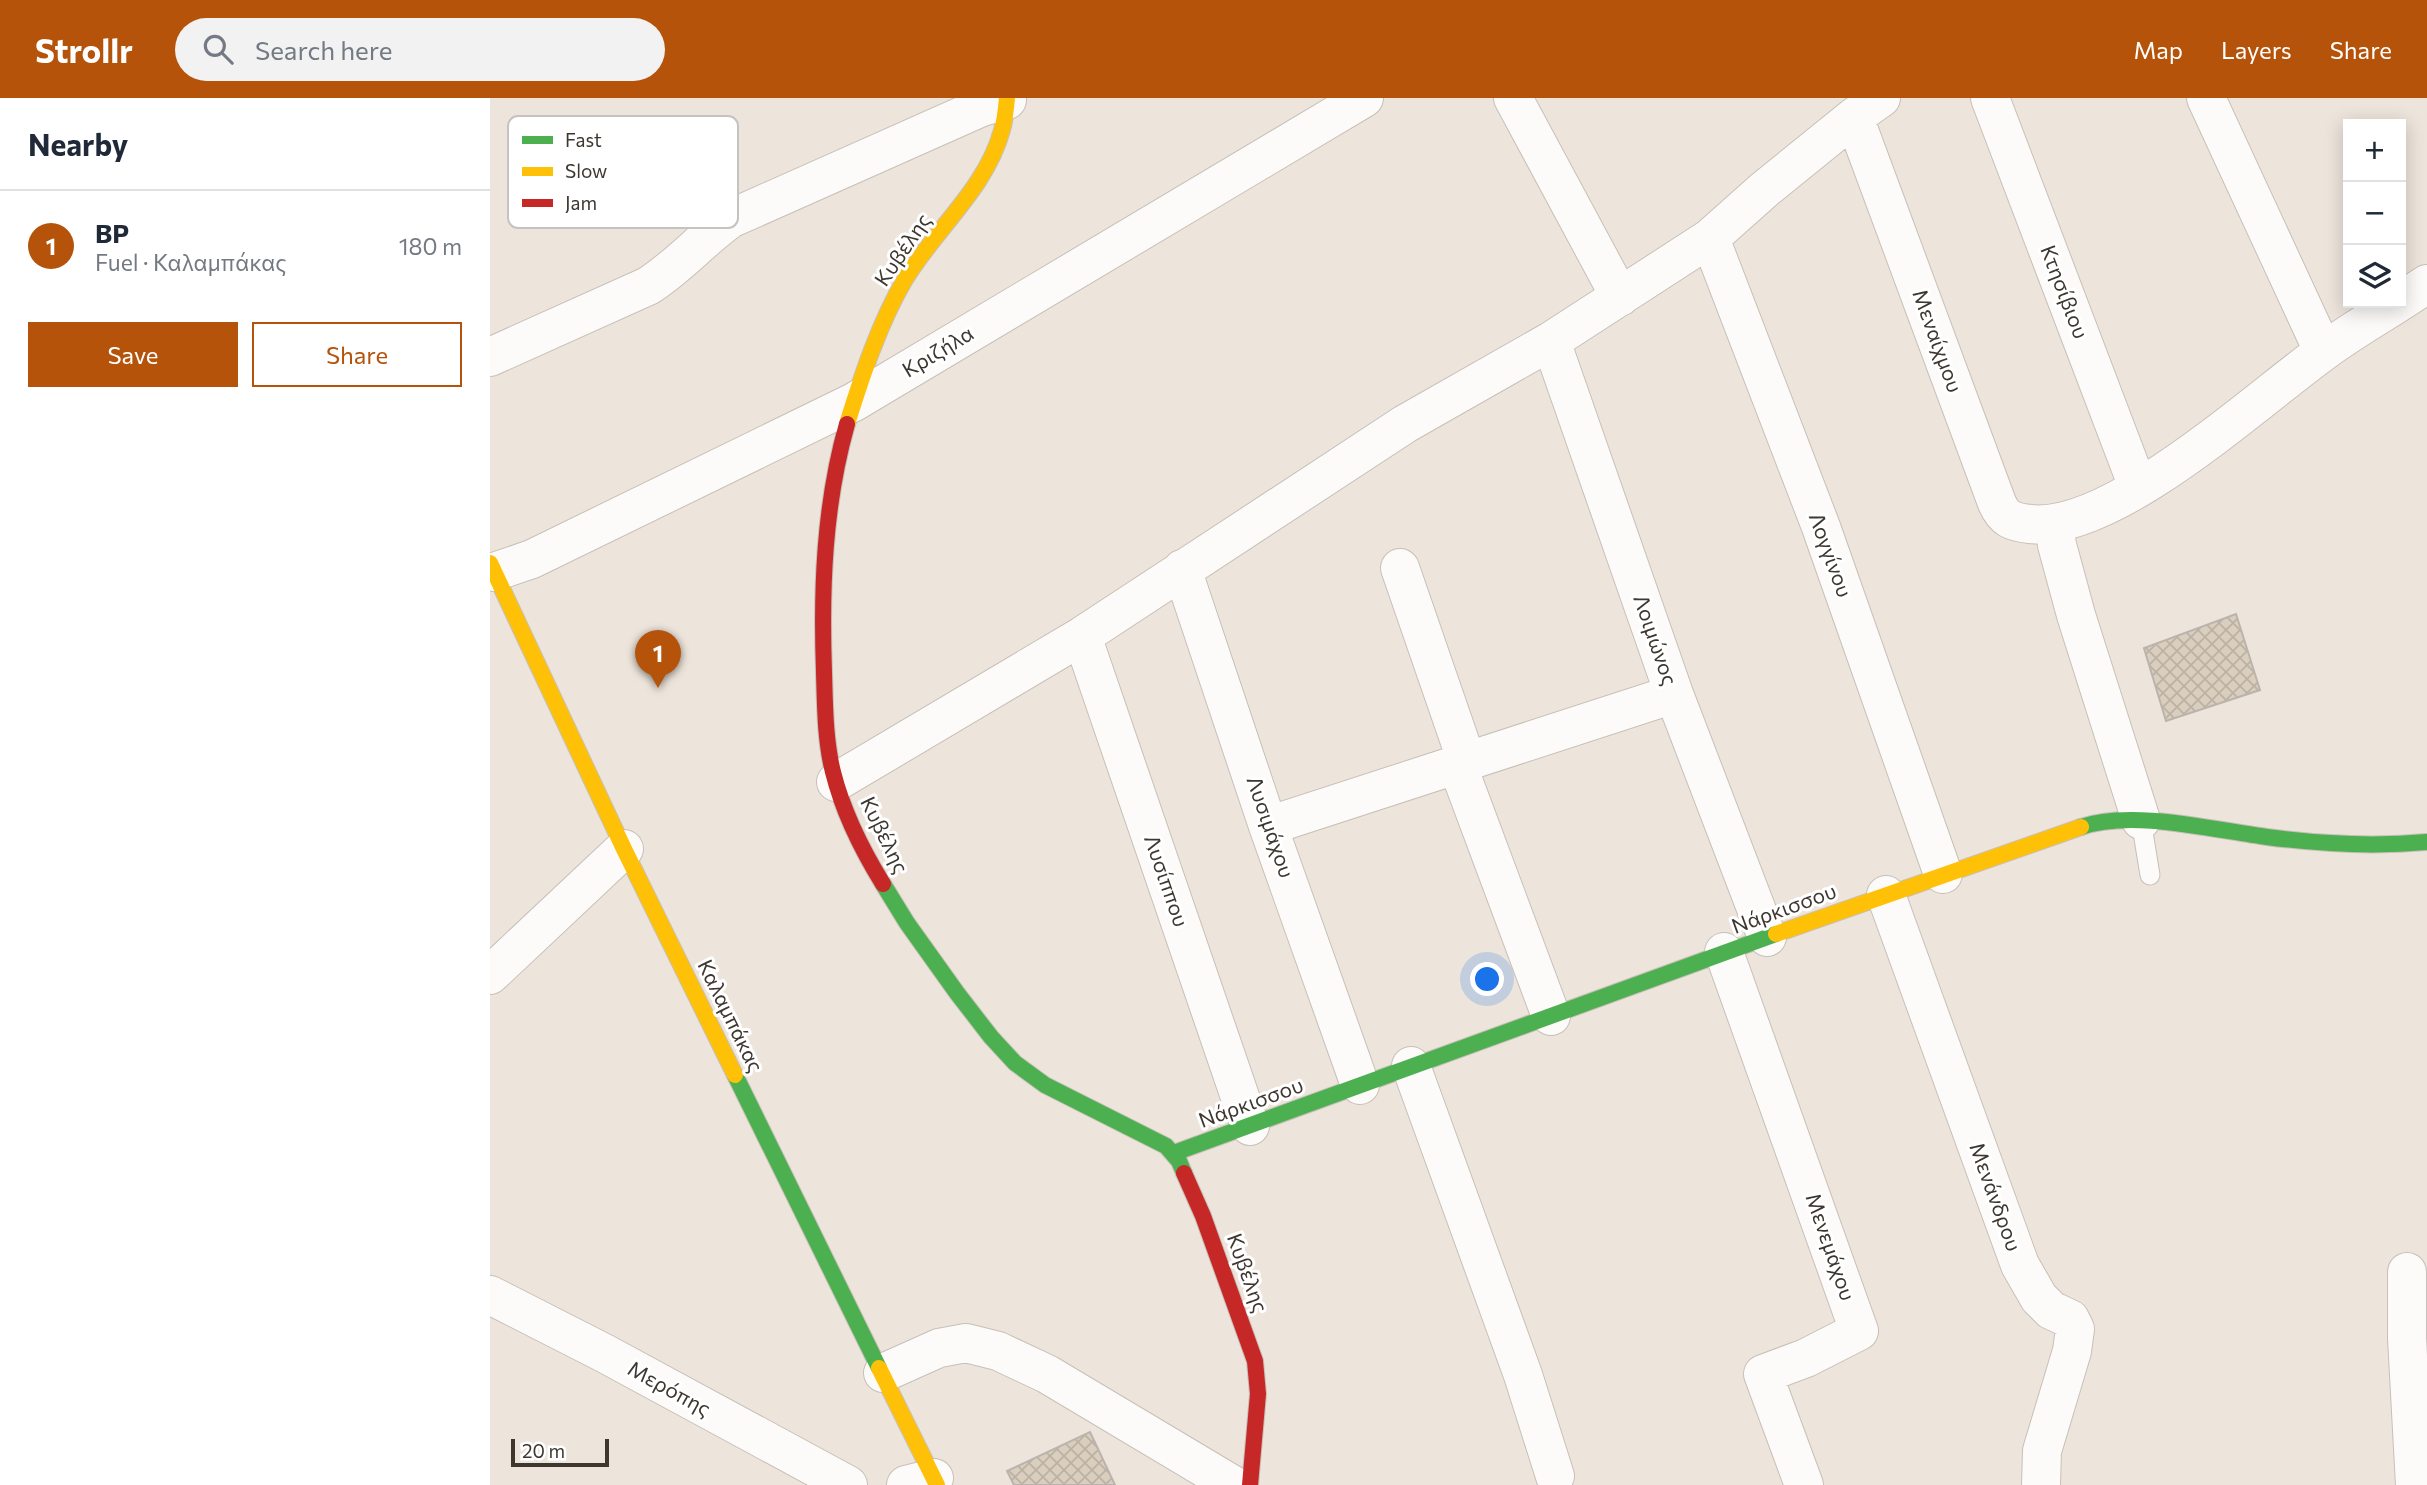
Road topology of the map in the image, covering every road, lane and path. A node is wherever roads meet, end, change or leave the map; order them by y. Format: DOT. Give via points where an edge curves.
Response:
graph roads {
  1 [pos="1364,98"];
  2 [pos="1513,98"];
  3 [pos="1990,98"];
  4 [pos="2206,98"];
  5 [pos="1007,99"];
  6 [pos="1867,107"];
  7 [pos="738,215"];
  8 [pos="717,228"];
  9 [pos="1710,238"];
  10 [pos="2427,284"];
  11 [pos="1620,297"];
  12 [pos="2406,298"];
  13 [pos="2391,308"];
  14 [pos="1551,341"];
  15 [pos="2323,351"];
  16 [pos="490,357"];
  17 [pos="854,402"];
  18 [pos="2138,487"];
  19 [pos="2054,524"];
  20 [pos="492,567"];
  21 [pos="1400,568"];
  22 [pos="1182,569"];
  23 [pos="1082,636"];
  24 [pos="1674,694"];
  25 [pos="1462,763"];
  26 [pos="836,782"];
  27 [pos="2141,820"];
  28 [pos="1268,826"];
  29 [pos="2427,842"];
  30 [pos="624,849"];
  31 [pos="1943,874"];
  32 [pos="2150,876"];
  33 [pos="1886,895"];
  34 [pos="1768,937"];
  35 [pos="1724,952"];
  36 [pos="490,975"];
  37 [pos="1551,1016"];
  38 [pos="1411,1066"];
  39 [pos="1360,1085"];
  40 [pos="1250,1126"];
  41 [pos="1174,1153"];
  42 [pos="2407,1272"];
  43 [pos="490,1295"];
  44 [pos="883,1373"];
  45 [pos="1552,1482"];
  46 [pos="926,1483"];
  47 [pos="848,1485"];
  48 [pos="1233,1485"];
  49 [pos="1250,1485"];
  50 [pos="1804,1485"];
  51 [pos="2041,1485"];
  52 [pos="2415,1485"];
  1 -- 17 [label="street, Κριζήλα"];
  2 -- 11 [label="street"];
  3 -- 18 [label="street, Κτησίβιου"];
  4 -- 15 [label="street"];
  5 -- 7 [label="street"];
  5 -- 17 [label="street, Κυβέλης" via="1002,136 990,165 906,277"];
  6 -- 9 [label="street"];
  6 -- 19 [label="street, Μεναίχμου" via="2000,510 2018,523"];
  8 -- 16 [label="street" via="671,272 648,286"];
  9 -- 11 [label="street"];
  9 -- 31 [label="street, Λογγίνου" via="1821,527"];
  10 -- 12 [label="street"];
  11 -- 14 [label="street"];
  13 -- 15 [label="street"];
  14 -- 22 [label="street" via="1405,424"];
  14 -- 24 [label="street, Λοιμώνος"];
  15 -- 18 [label="street" via="2240,417"];
  17 -- 20 [label="street, Κριζήλα" via="531,559"];
  17 -- 26 [label="street, Κυβέλης" via="828,519 825,563 825,714"];
  18 -- 19 [label="street"];
  19 -- 27 [label="street" via="2076,615"];
  20 -- 30 [label="street, Καλαμπάκας"];
  21 -- 25 [label="street"];
  22 -- 23 [label="street"];
  22 -- 28 [label="street, Λυσιμάχου"];
  23 -- 26 [label="street"];
  23 -- 40 [label="street, Λυσίππου"];
  24 -- 25 [label="street"];
  24 -- 34 [label="street, Λοιμώνος"];
  25 -- 28 [label="street"];
  25 -- 37 [label="street"];
  26 -- 41 [label="street, Κυβέλης" via="866,852 916,938 1013,1061 1032,1077"];
  27 -- 29 [label="street, Νάρκισσου" via="2314,842"];
  27 -- 31 [label="street, Νάρκισσου" via="2086,825"];
  27 -- 32 [label="lane"];
  28 -- 39 [label="street, Λυσιμάχου"];
  30 -- 36 [label="street"];
  30 -- 44 [label="street, Καλαμπάκας"];
  31 -- 33 [label="street, Νάρκισσου"];
  33 -- 34 [label="street, Νάρκισσου"];
  33 -- 51 [label="street, Μενάνδρου" via="2020,1265 2039,1298 2070,1319 2076,1329 2042,1451"];
  34 -- 35 [label="street, Νάρκισσου"];
  35 -- 37 [label="street, Νάρκισσου"];
  35 -- 50 [label="street, Μενεμάχου" via="1859,1331 1763,1374"];
  37 -- 38 [label="street, Νάρκισσου"];
  38 -- 39 [label="street, Νάρκισσου"];
  38 -- 45 [label="street" via="1523,1375"];
  39 -- 40 [label="street, Νάρκισσου"];
  40 -- 41 [label="street, Νάρκισσου"];
  41 -- 49 [label="street, Κυβέλης" via="1214,1244 1255,1361 1258,1394"];
  42 -- 52 [label="street"];
  43 -- 47 [label="street, Μερόπης"];
  44 -- 46 [label="street, Καλαμπάκας"];
  44 -- 48 [label="street" via="939,1348 966,1343 998,1351 1047,1374"];
}
